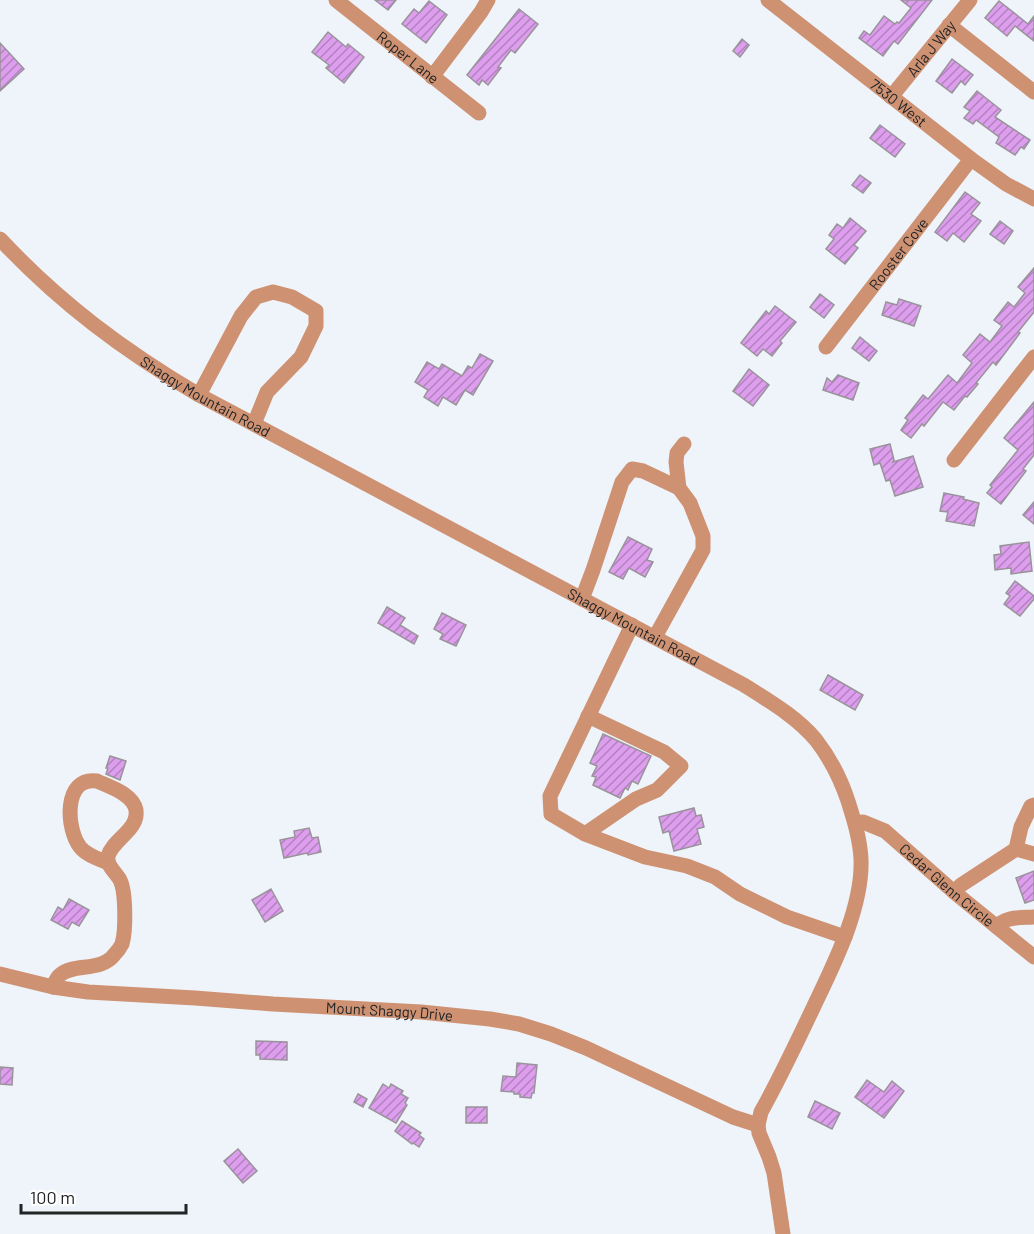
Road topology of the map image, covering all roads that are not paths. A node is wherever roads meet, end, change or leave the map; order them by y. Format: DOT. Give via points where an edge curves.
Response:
graph roads {
  1 [pos="336,0"];
  2 [pos="488,0"];
  3 [pos="768,0"];
  4 [pos="970,0"];
  5 [pos="949,26"];
  6 [pos="432,77"];
  7 [pos="1034,92"];
  8 [pos="891,96"];
  9 [pos="478,113"];
  10 [pos="971,159"];
  11 [pos="1034,199"];
  12 [pos="0,239"];
  13 [pos="826,347"];
  14 [pos="1034,357"];
  15 [pos="199,395"];
  16 [pos="254,424"];
  17 [pos="684,444"];
  18 [pos="954,460"];
  19 [pos="679,488"];
  20 [pos="582,599"];
  21 [pos="632,625"];
  22 [pos="655,637"];
  23 [pos="588,716"];
  24 [pos="1034,805"];
  25 [pos="855,823"];
  26 [pos="585,834"];
  27 [pos="1016,849"];
  28 [pos="1034,854"];
  29 [pos="108,863"];
  30 [pos="954,892"];
  31 [pos="1034,917"];
  32 [pos="997,927"];
  33 [pos="845,937"];
  34 [pos="1034,957"];
  35 [pos="0,974"];
  36 [pos="53,987"];
  37 [pos="758,1125"];
  38 [pos="783,1234"];
  1 -- 6 [label="street, Roper Lane"];
  2 -- 6 [label="street"];
  3 -- 8 [label="street, 7530 West"];
  4 -- 5 [label="street, Arla J Way"];
  5 -- 7 [label="street"];
  5 -- 8 [label="street, Arla J Way"];
  6 -- 9 [label="street, Roper Lane"];
  8 -- 10 [label="street, 7530 West"];
  10 -- 11 [label="street, 7530 West"];
  10 -- 13 [label="street, Rooster Cove"];
  12 -- 15 [label="street, Shaggy Mountain Road" via="88,322"];
  14 -- 18 [label="street"];
  15 -- 16 [label="street, Shaggy Mountain Road"];
  15 -- 16 [label="street" via="241,316 256,297 273,292 292,297 316,311 316,326 302,357 267,393"];
  16 -- 20 [label="street, Shaggy Mountain Road"];
  17 -- 19 [label="street" via="677,453"];
  19 -- 20 [label="street" via="632,469 622,482"];
  19 -- 22 [label="street" via="690,503 703,536 703,550"];
  20 -- 21 [label="street, Shaggy Mountain Road"];
  21 -- 22 [label="street, Shaggy Mountain Road"];
  21 -- 23 [label="street"];
  22 -- 25 [label="street, Shaggy Mountain Road" via="744,685 797,721 817,741 834,768"];
  23 -- 26 [label="street" via="550,796 551,814"];
  23 -- 26 [label="street" via="664,752 681,766 657,789"];
  24 -- 27 [label="street" via="1021,827"];
  25 -- 30 [label="street, Cedar Glenn Circle" via="863,822 885,831"];
  25 -- 33 [label="street, Shaggy Mountain Road" via="861,861 859,885"];
  26 -- 33 [label="street" via="715,877 787,917"];
  27 -- 28 [label="street"];
  27 -- 30 [label="street"];
  29 -- 29 [label="street" via="110,852 134,823 136,810 128,797 92,780 84,783 70,801 71,823 81,849"];
  29 -- 36 [label="street" via="123,888 125,921 121,946 111,960 62,973"];
  30 -- 32 [label="street, Cedar Glenn Circle"];
  31 -- 32 [label="street" via="1000,922"];
  32 -- 34 [label="street, Cedar Glenn Circle"];
  33 -- 37 [label="street, Shaggy Mountain Road"];
  35 -- 36 [label="street, Mount Shaggy Drive"];
  36 -- 37 [label="street, Mount Shaggy Drive" via="421,1012 519,1023 577,1044"];
  37 -- 38 [label="street" via="774,1173"];
}
